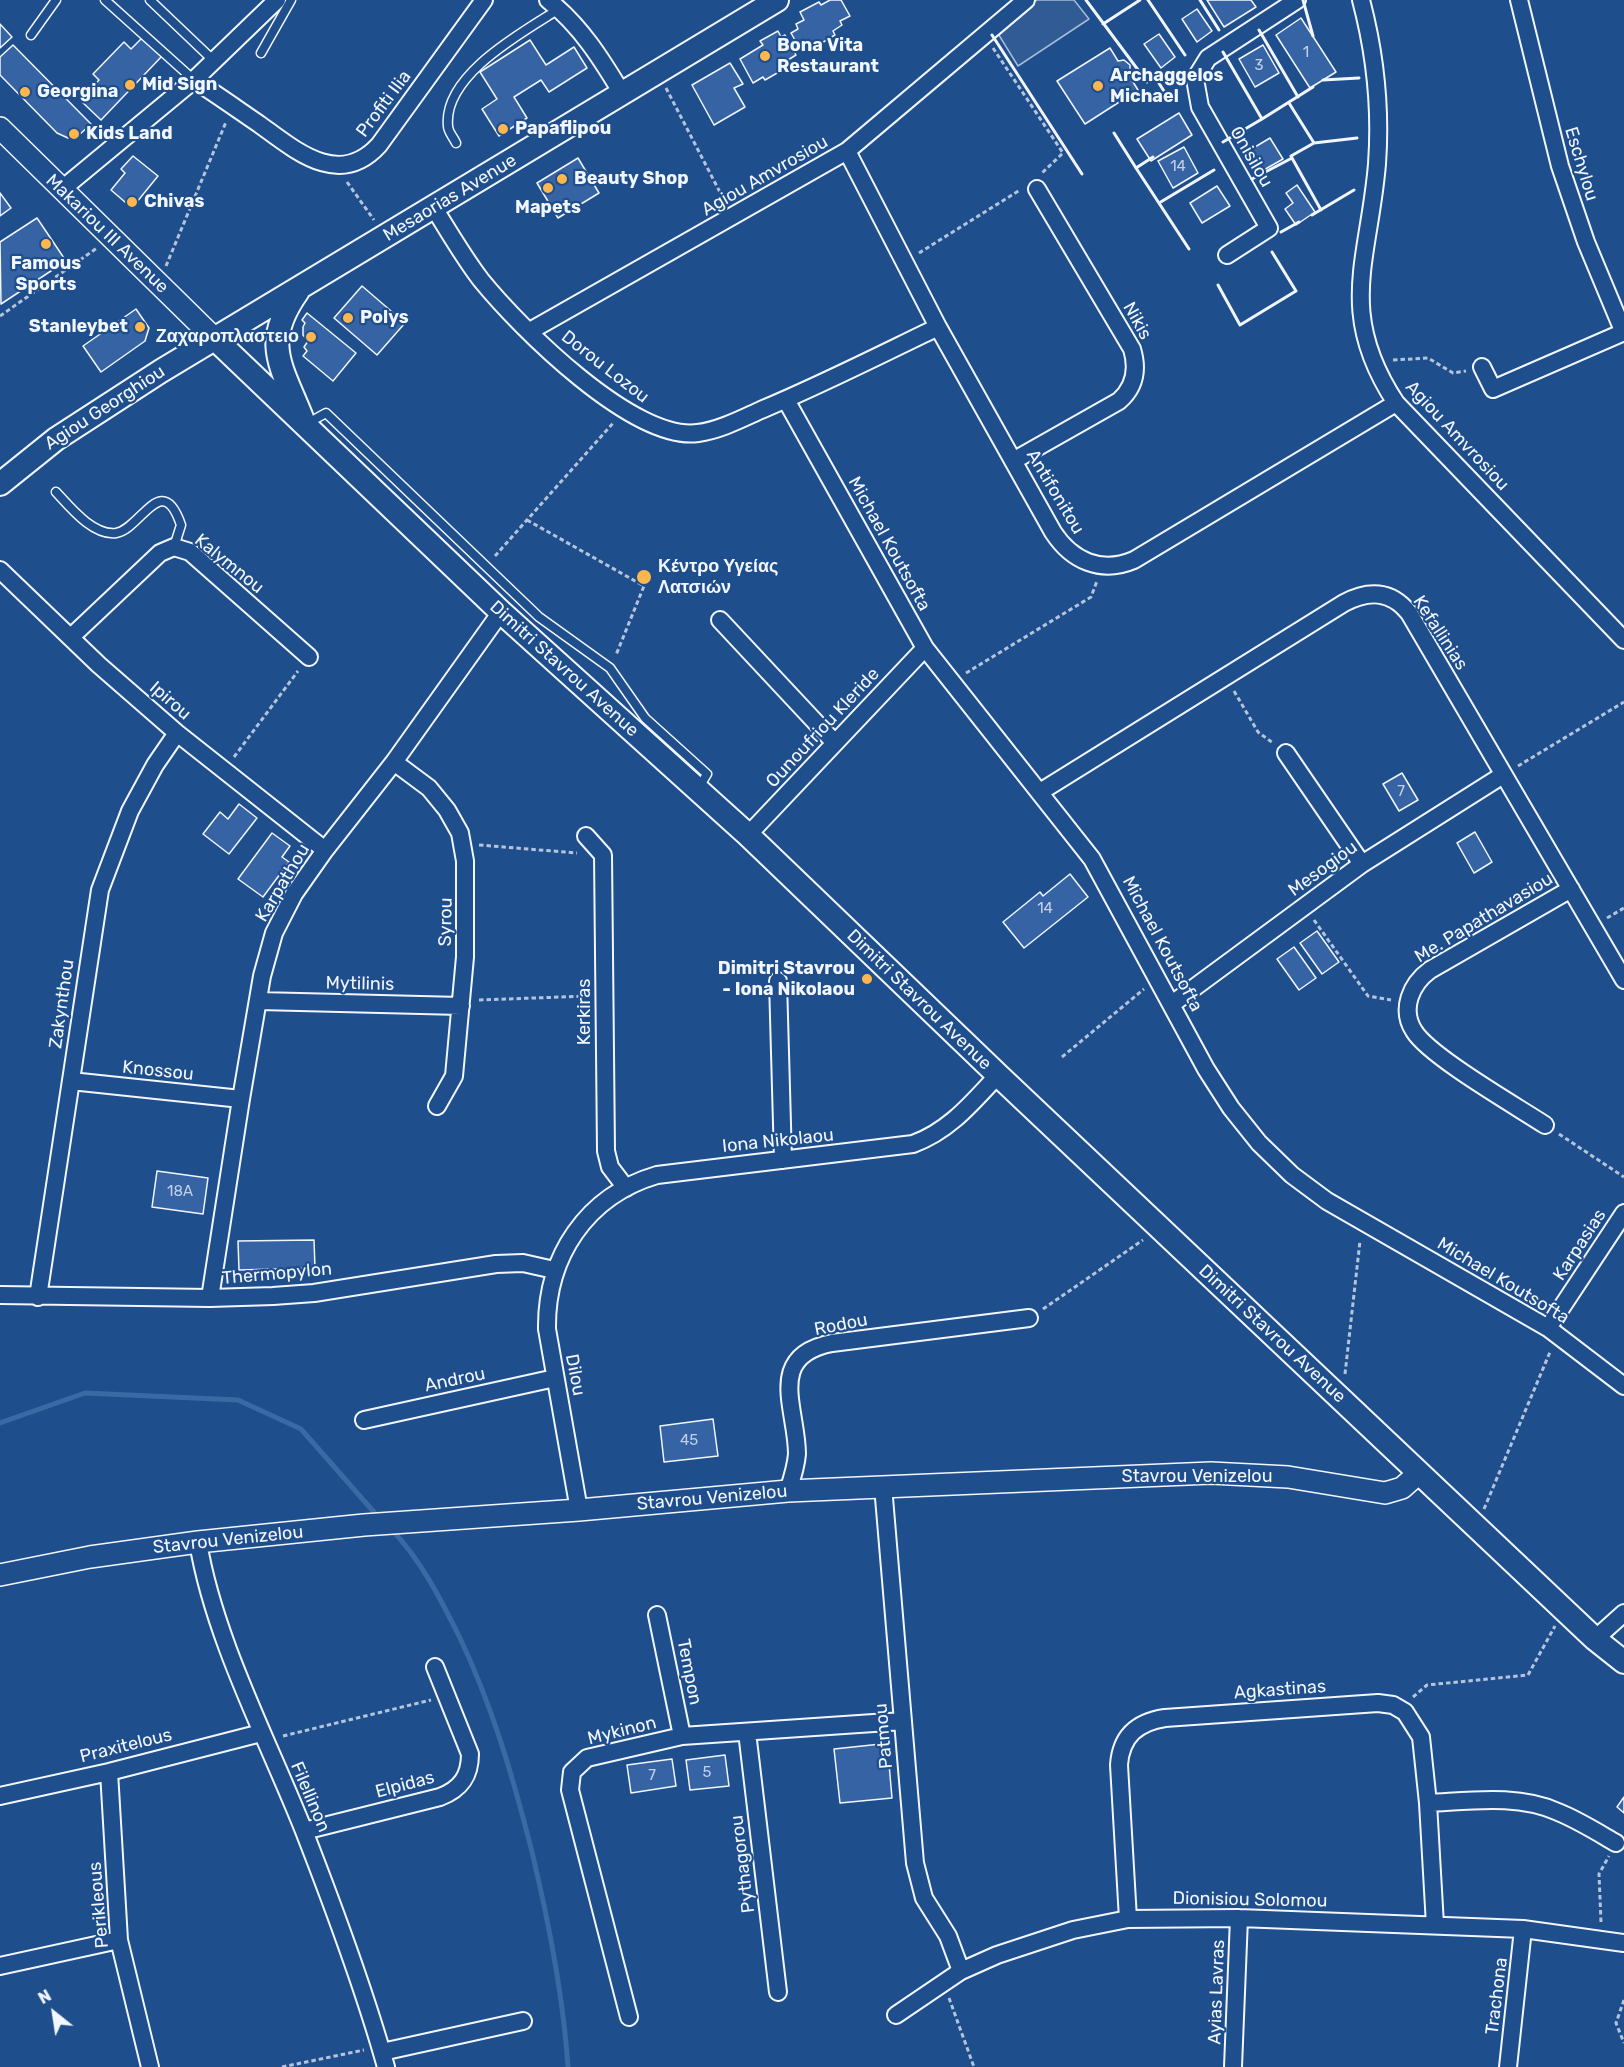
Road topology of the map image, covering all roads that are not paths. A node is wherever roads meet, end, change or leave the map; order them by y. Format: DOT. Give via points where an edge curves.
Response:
graph roads {
  1 [pos="56,0"];
  2 [pos="105,0"];
  3 [pos="150,0"];
  4 [pos="484,0"];
  5 [pos="777,0"];
  6 [pos="1026,0"];
  7 [pos="1297,0"];
  8 [pos="1361,0"];
  9 [pos="1519,0"];
  10 [pos="279,1"];
  11 [pos="554,4"];
  12 [pos="31,35"];
  13 [pos="261,53"];
  14 [pos="215,61"];
  15 [pos="194,80"];
  16 [pos="623,95"];
  17 [pos="0,128"];
  18 [pos="456,143"];
  19 [pos="847,151"];
  20 [pos="1033,187"];
  21 [pos="61,190"];
  22 [pos="434,208"];
  23 [pos="1227,255"];
  24 [pos="301,287"];
  25 [pos="938,327"];
  26 [pos="530,332"];
  27 [pos="1624,333"];
  28 [pos="214,338"];
  29 [pos="1482,367"];
  30 [pos="786,400"];
  31 [pos="1396,403"];
  32 [pos="305,425"];
  33 [pos="1013,460"];
  34 [pos="0,484"];
  35 [pos="56,492"];
  36 [pos="174,547"];
  37 [pos="0,570"];
  38 [pos="501,612"];
  39 [pos="720,620"];
  40 [pos="71,637"];
  41 [pos="1624,640"];
  42 [pos="925,648"];
  43 [pos="309,657"];
  44 [pos="177,733"];
  45 [pos="835,743"];
  46 [pos="1286,753"];
  47 [pos="394,762"];
  48 [pos="1503,775"];
  49 [pos="698,790"];
  50 [pos="1040,792"];
  51 [pos="748,835"];
  52 [pos="586,836"];
  53 [pos="325,850"];
  54 [pos="1362,864"];
  55 [pos="1571,889"];
  56 [pos="1624,980"];
  57 [pos="778,981"];
  58 [pos="259,1001"];
  59 [pos="462,1003"];
  60 [pos="1172,1004"];
  61 [pos="998,1076"];
  62 [pos="71,1081"];
  63 [pos="241,1099"];
  64 [pos="437,1106"];
  65 [pos="1545,1125"];
  66 [pos="783,1160"];
  67 [pos="626,1188"];
  68 [pos="1624,1213"];
  69 [pos="564,1248"];
  70 [pos="554,1270"];
  71 [pos="0,1295"];
  72 [pos="38,1297"];
  73 [pos="210,1299"];
  74 [pos="1029,1318"];
  75 [pos="1553,1331"];
  76 [pos="555,1378"];
  77 [pos="1624,1386"];
  78 [pos="364,1420"];
  79 [pos="1419,1473"];
  80 [pos="883,1486"];
  81 [pos="788,1491"];
  82 [pos="579,1510"];
  83 [pos="198,1542"];
  84 [pos="0,1575"];
  85 [pos="1624,1613"];
  86 [pos="657,1615"];
  87 [pos="1594,1639"];
  88 [pos="1624,1662"];
  89 [pos="435,1667"];
  90 [pos="903,1721"];
  91 [pos="747,1732"];
  92 [pos="682,1736"];
  93 [pos="263,1737"];
  94 [pos="109,1772"];
  95 [pos="0,1796"];
  96 [pos="1428,1803"];
  97 [pos="304,1832"];
  98 [pos="1616,1843"];
  99 [pos="1239,1918"];
  100 [pos="1128,1919"];
  101 [pos="1435,1925"];
  102 [pos="1523,1929"];
  103 [pos="119,1940"];
  104 [pos="1624,1943"];
  105 [pos="0,1966"];
  106 [pos="961,1971"];
  107 [pos="778,1992"];
  108 [pos="896,2015"];
  109 [pos="629,2017"];
  110 [pos="523,2021"];
  111 [pos="383,2055"];
  112 [pos="150,2067"];
  113 [pos="1233,2067"];
  114 [pos="1508,2067"];
  1 -- 12 [label="lane"];
  2 -- 15 [label="lane"];
  3 -- 14 [label="lane"];
  4 -- 15 [label="street, Profiti Ilia" via="379,145 358,161 335,165 304,155"];
  5 -- 16 [label="main road, Mesaorias Avenue"];
  6 -- 19 [label="street, Agiou Amvrosiou"];
  7 -- 23 [label="street, Onisilou" via="1208,58 1195,79 1200,107 1269,228"];
  8 -- 31 [label="street, Agiou Amvrosiou" via="1377,102 1377,162 1361,260 1360,293 1373,362"];
  9 -- 27 [label="street, Eschylou" via="1560,166"];
  10 -- 13 [label="lane"];
  10 -- 14 [label="street" via="236,37"];
  11 -- 16 [label="street" via="588,40"];
  11 -- 18 [label="lane" via="466,78 451,105 448,128"];
  14 -- 15 [label="street"];
  15 -- 21 [label="street"];
  16 -- 22 [label="main road, Mesaorias Avenue"];
  17 -- 21 [label="street, Makariou III Avenue"];
  19 -- 25 [label="street, Antifonitou"];
  19 -- 26 [label="street, Agiou Amvrosiou"];
  20 -- 33 [label="street, Nikis" via="1132,349 1136,370 1129,390 1119,401"];
  21 -- 28 [label="street, Makariou III Avenue"];
  22 -- 24 [label="main road, Mesaorias Avenue"];
  22 -- 26 [label="street, Dorou Lozou" via="481,280"];
  24 -- 28 [label="main road, Mesaorias Avenue"];
  24 -- 32 [label="main road" via="283,314 277,334 281,363"];
  25 -- 30 [label="street, Dorou Lozou"];
  25 -- 33 [label="street, Antifonitou"];
  26 -- 30 [label="street, Dorou Lozou" via="625,410 662,429 696,434"];
  27 -- 29 [label="street" via="1493,389"];
  28 -- 32 [label="main road, Dimitri Stavrou Avenue"];
  28 -- 34 [label="main road, Agiou Georghiou" via="56,439"];
  30 -- 42 [label="street, Michael Koutsofta"];
  31 -- 33 [label="street, Antifonitou" via="1126,564 1102,566 1075,556 1060,543"];
  31 -- 41 [label="street, Agiou Amvrosiou"];
  32 -- 38 [label="main road, Dimitri Stavrou Avenue"];
  32 -- 49 [label="lane" via="326,413 539,617 610,668 645,718 707,774"];
  35 -- 36 [label="lane" via="78,515 97,528 114,533 123,531 157,502 165,502 173,506 181,525"];
  36 -- 40 [label="street, Kalymnou" via="160,553"];
  36 -- 43 [label="street, Kalymnou" via="190,552"];
  37 -- 40 [label="street, Ipirou"];
  38 -- 47 [label="street, Karpathou"];
  38 -- 49 [label="main road, Dimitri Stavrou Avenue"];
  39 -- 45 [label="street"];
  40 -- 44 [label="street, Ipirou"];
  42 -- 45 [label="street, Ounoufriou Kleride"];
  42 -- 50 [label="street, Michael Koutsofta"];
  44 -- 53 [label="street, Ipirou"];
  44 -- 62 [label="street, Zakynthou" via="139,793 105,872 92,929"];
  45 -- 51 [label="street, Ounoufriou Kleride"];
  46 -- 54 [label="street"];
  47 -- 53 [label="street, Karpathou"];
  47 -- 59 [label="street, Syrou" via="438,798 463,844 466,875"];
  48 -- 50 [label="street, Kefallinias" via="1409,613 1397,601 1367,593"];
  48 -- 54 [label="street, Mesogiou"];
  48 -- 55 [label="street, Kefallinias"];
  49 -- 51 [label="main road, Dimitri Stavrou Avenue"];
  50 -- 60 [label="street, Michael Koutsofta" via="1092,859"];
  51 -- 61 [label="main road, Dimitri Stavrou Avenue"];
  52 -- 67 [label="street, Kerkiras" via="603,855 605,1142 610,1167"];
  53 -- 58 [label="street, Karpathou" via="294,894 274,933"];
  54 -- 60 [label="street, Mesogiou"];
  55 -- 56 [label="street, Kefallinias"];
  55 -- 65 [label="street, Me. Papathavasiou" via="1430,970 1414,985 1408,1003 1410,1023 1427,1046"];
  57 -- 66 [label="street"];
  58 -- 59 [label="street, Mytilinis"];
  58 -- 63 [label="street, Karpathou"];
  59 -- 64 [label="street, Syrou" via="454,1076"];
  60 -- 75 [label="street, Michael Koutsofta" via="1220,1091 1259,1143 1307,1187"];
  61 -- 66 [label="street, Iona Nikolaou" via="954,1121 924,1140 893,1149"];
  61 -- 79 [label="main road, Dimitri Stavrou Avenue"];
  62 -- 63 [label="street, Knossou"];
  62 -- 72 [label="street, Zakynthou"];
  63 -- 73 [label="street, Karpathou"];
  66 -- 67 [label="street, Iona Nikolaou" via="669,1173"];
  67 -- 69 [label="street, Iona Nikolaou" via="596,1211"];
  68 -- 75 [label="street, Karpasias"];
  69 -- 70 [label="street, Dilou"];
  70 -- 73 [label="street, Thermopylon" via="523,1263 496,1264 315,1293"];
  70 -- 76 [label="street, Dilou" via="547,1315"];
  71 -- 72 [label="street, Thermopylon"];
  72 -- 73 [label="street, Thermopylon"];
  74 -- 81 [label="street, Rodou" via="832,1343 801,1356 792,1369 789,1385 797,1455"];
  75 -- 77 [label="street, Michael Koutsofta"];
  76 -- 78 [label="street, Androu"];
  76 -- 82 [label="street, Dilou"];
  79 -- 80 [label="street, Stavrou Venizelou" via="1402,1488 1385,1493 1288,1477 1211,1473"];
  79 -- 87 [label="main road, Dimitri Stavrou Avenue"];
  80 -- 81 [label="street, Stavrou Venizelou"];
  80 -- 90 [label="street, Patmou"];
  81 -- 82 [label="street, Stavrou Venizelou"];
  82 -- 83 [label="street, Stavrou Venizelou" via="364,1525"];
  83 -- 84 [label="street, Stavrou Venizelou"];
  83 -- 93 [label="street, Filellinon" via="209,1591"];
  85 -- 87 [label="street"];
  86 -- 92 [label="street, Tempon"];
  87 -- 88 [label="main road, Dimitri Stavrou Avenue"];
  89 -- 97 [label="street, Elpidas" via="470,1754 468,1774 458,1788 440,1797"];
  90 -- 91 [label="street, Mykinon"];
  90 -- 106 [label="street, Patmou" via="917,1877 924,1898 948,1936"];
  91 -- 92 [label="street, Mykinon"];
  91 -- 107 [label="street, Pythagorou"];
  92 -- 109 [label="street, Mykinon" via="587,1758 577,1764 570,1779"];
  93 -- 94 [label="street, Praxitelous"];
  93 -- 97 [label="street, Filellinon"];
  94 -- 95 [label="street, Praxitelous"];
  94 -- 103 [label="street, Perikleous"];
  96 -- 98 [label="street" via="1507,1800 1533,1804 1559,1812"];
  96 -- 100 [label="street, Agkastinas" via="1421,1737 1411,1718 1400,1708 1378,1702 1149,1721 1137,1727 1122,1746 1119,1765"];
  96 -- 101 [label="street"];
  97 -- 111 [label="street, Filellinon"];
  99 -- 100 [label="street, Dionisiou Solomou"];
  99 -- 101 [label="street, Dionisiou Solomou"];
  99 -- 113 [label="street, Ayias Lavras"];
  100 -- 106 [label="street, Dionisiou Solomou" via="1058,1934"];
  101 -- 102 [label="street, Dionisiou Solomou"];
  102 -- 104 [label="street, Dionisiou Solomou"];
  102 -- 114 [label="street, Trachona"];
  103 -- 105 [label="street"];
  103 -- 112 [label="street, Perikleous"];
  106 -- 108 [label="street, Dionisiou Solomou"];
  110 -- 111 [label="street"];
}
